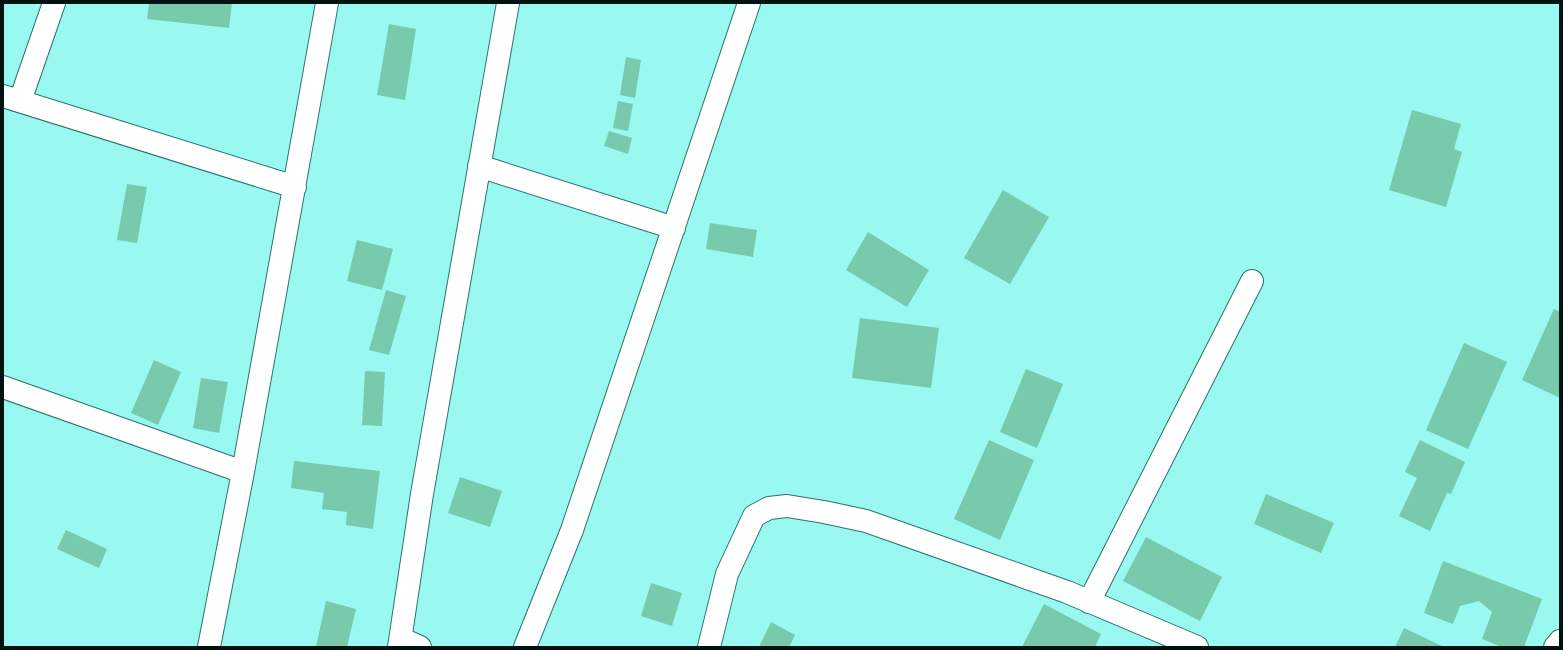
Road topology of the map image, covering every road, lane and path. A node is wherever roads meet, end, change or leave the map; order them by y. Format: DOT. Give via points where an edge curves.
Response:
graph roads {
  1 [pos="54,3"];
  2 [pos="328,3"];
  3 [pos="508,3"];
  4 [pos="749,3"];
  5 [pos="11,98"];
  6 [pos="479,166"];
  7 [pos="295,187"];
  8 [pos="674,228"];
  9 [pos="1252,281"];
  10 [pos="3,387"];
  11 [pos="243,472"];
  12 [pos="1089,602"];
  13 [pos="1560,641"];
  14 [pos="407,644"];
  15 [pos="209,647"];
  16 [pos="525,647"];
  17 [pos="709,647"];
  18 [pos="1196,647"];
  19 [pos="1555,647"];
  1 -- 5 [label="street"];
  2 -- 7 [label="street"];
  3 -- 6 [label="street"];
  4 -- 8 [label="street"];
  5 -- 7 [label="street"];
  6 -- 8 [label="street"];
  6 -- 14 [label="street" via="422,494"];
  7 -- 11 [label="street"];
  8 -- 16 [label="street" via="572,530"];
  9 -- 12 [label="street"];
  10 -- 11 [label="street"];
  11 -- 15 [label="street"];
  12 -- 17 [label="street" via="866,521 787,506 769,508 754,516 727,574"];
  12 -- 18 [label="street"];
  13 -- 19 [label="street"];
}
